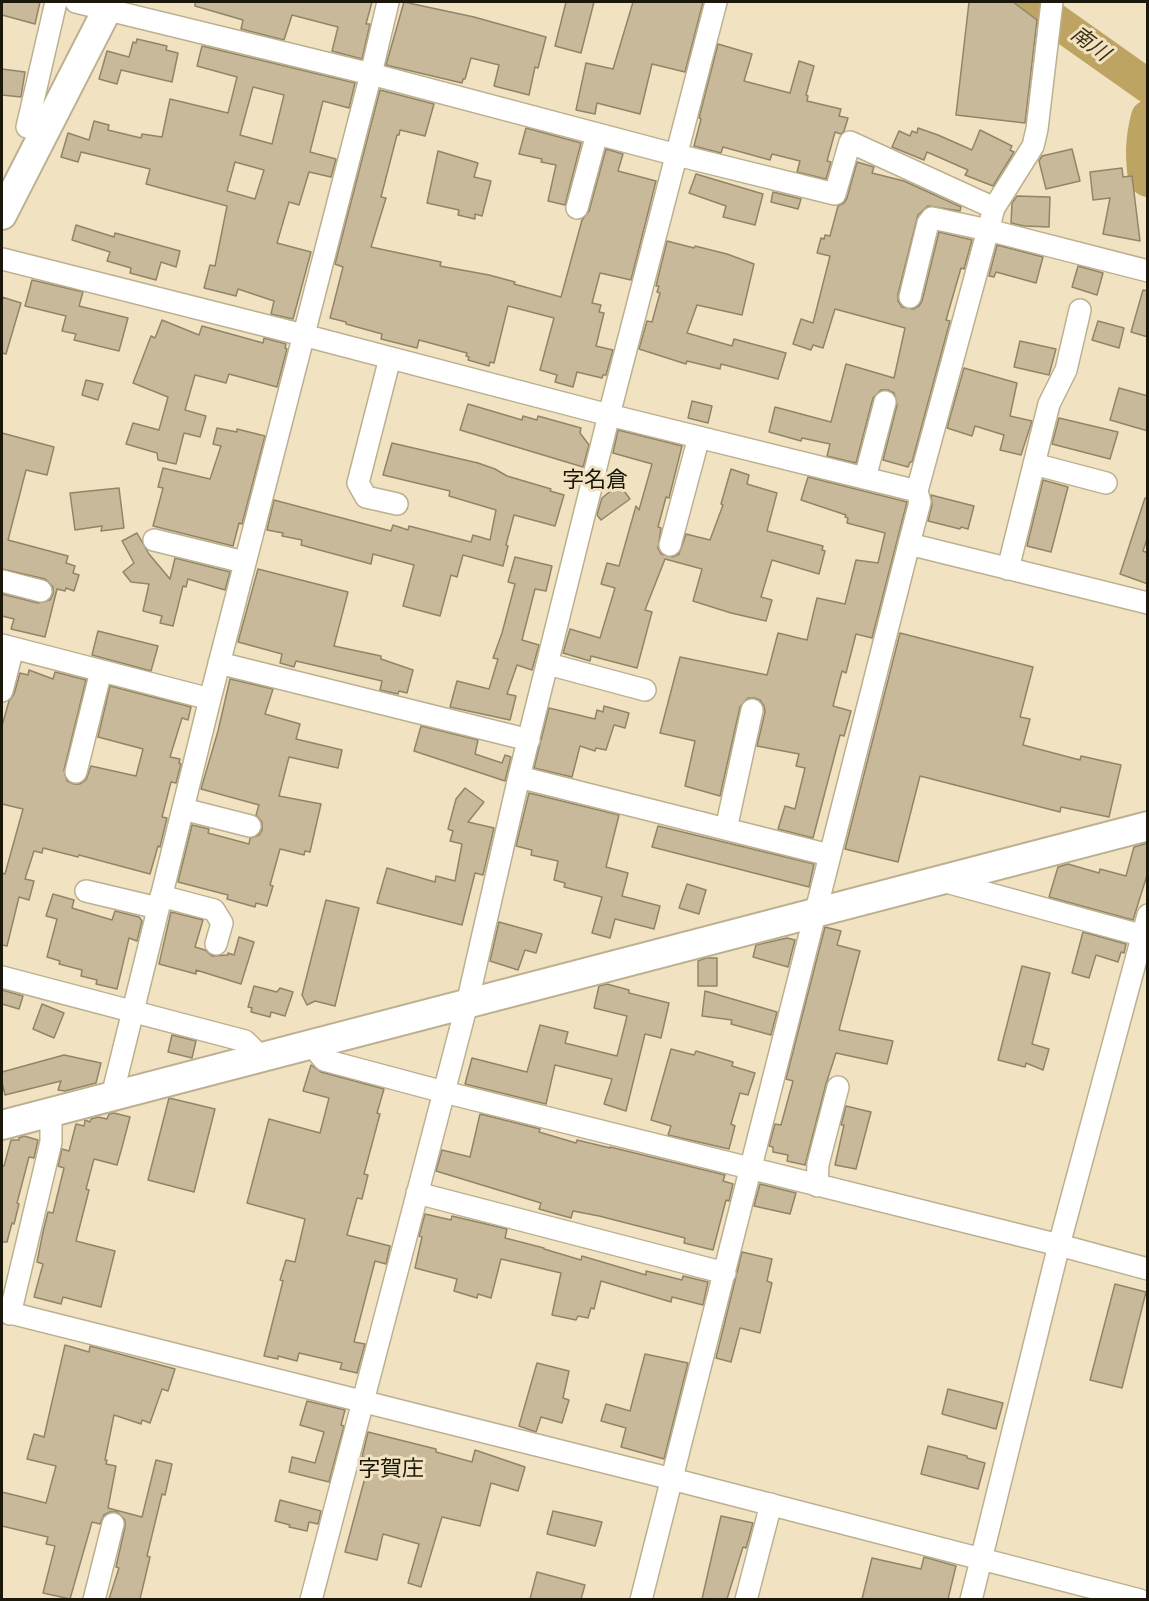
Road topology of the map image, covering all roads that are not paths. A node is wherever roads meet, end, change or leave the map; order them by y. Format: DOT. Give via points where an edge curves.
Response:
graph roads {
  1 [pos="56,2"];
  2 [pos="76,2"];
  3 [pos="388,2"];
  4 [pos="716,2"];
  5 [pos="1052,2"];
  6 [pos="109,6"];
  7 [pos="371,74"];
  8 [pos="27,127"];
  9 [pos="597,134"];
  10 [pos="677,155"];
  11 [pos="577,208"];
  12 [pos="994,208"];
  13 [pos="2,215"];
  14 [pos="988,230"];
  15 [pos="2,259"];
  16 [pos="1148,271"];
  17 [pos="910,297"];
  18 [pos="1080,310"];
  19 [pos="303,335"];
  20 [pos="390,358"];
  21 [pos="885,402"];
  22 [pos="609,415"];
  23 [pos="699,437"];
  24 [pos="1034,465"];
  25 [pos="865,478"];
  26 [pos="1106,483"];
  27 [pos="917,491"];
  28 [pos="397,504"];
  29 [pos="154,540"];
  30 [pos="909,544"];
  31 [pos="670,545"];
  32 [pos="244,562"];
  33 [pos="1008,569"];
  34 [pos="2,581"];
  35 [pos="41,591"];
  36 [pos="1148,603"];
  37 [pos="7,646"];
  38 [pos="219,663"];
  39 [pos="548,664"];
  40 [pos="101,671"];
  41 [pos="645,690"];
  42 [pos="2,691"];
  43 [pos="210,699"];
  44 [pos="752,710"];
  45 [pos="529,740"];
  46 [pos="76,772"];
  47 [pos="519,777"];
  48 [pos="183,808"];
  49 [pos="250,826"];
  50 [pos="1148,826"];
  51 [pos="726,829"];
  52 [pos="829,855"];
  53 [pos="938,880"];
  54 [pos="86,891"];
  55 [pos="160,902"];
  56 [pos="817,913"];
  57 [pos="1148,915"];
  58 [pos="1145,937"];
  59 [pos="216,944"];
  60 [pos="2,977"];
  61 [pos="467,1004"];
  62 [pos="133,1010"];
  63 [pos="311,1044"];
  64 [pos="261,1057"];
  65 [pos="838,1087"];
  66 [pos="444,1092"];
  67 [pos="112,1096"];
  68 [pos="51,1112"];
  69 [pos="2,1125"];
  70 [pos="751,1169"];
  71 [pos="817,1186"];
  72 [pos="417,1192"];
  73 [pos="1059,1245"];
  74 [pos="1148,1269"];
  75 [pos="725,1273"];
  76 [pos="6,1313"];
  77 [pos="362,1402"];
  78 [pos="672,1479"];
  79 [pos="771,1504"];
  80 [pos="113,1524"];
  81 [pos="981,1558"];
  82 [pos="94,1599"];
  83 [pos="311,1599"];
  84 [pos="641,1599"];
  85 [pos="746,1599"];
  86 [pos="971,1599"];
  87 [pos="1140,1599"];
  1 -- 8 [label="street"];
  2 -- 6 [label="street"];
  3 -- 7 [label="street"];
  4 -- 10 [label="street"];
  5 -- 12 [label="street" via="1033,146"];
  6 -- 7 [label="street"];
  6 -- 13 [label="street"];
  7 -- 9 [label="street"];
  7 -- 19 [label="street"];
  9 -- 10 [label="street"];
  9 -- 11 [label="street"];
  10 -- 12 [label="street" via="835,194 850,142"];
  10 -- 22 [label="street"];
  12 -- 14 [label="street"];
  14 -- 16 [label="street"];
  14 -- 17 [label="street" via="932,218"];
  14 -- 27 [label="street"];
  15 -- 19 [label="street"];
  18 -- 24 [label="street" via="1066,370 1049,404"];
  19 -- 20 [label="street"];
  19 -- 32 [label="street"];
  20 -- 22 [label="street"];
  20 -- 28 [label="street" via="358,483 366,497"];
  21 -- 25 [label="street"];
  22 -- 23 [label="street"];
  22 -- 39 [label="street"];
  23 -- 25 [label="street"];
  23 -- 31 [label="street"];
  24 -- 26 [label="street"];
  24 -- 33 [label="street"];
  25 -- 27 [label="street"];
  27 -- 30 [label="street" via="920,502"];
  29 -- 32 [label="street"];
  30 -- 33 [label="street"];
  30 -- 52 [label="street"];
  32 -- 38 [label="street"];
  33 -- 36 [label="street"];
  34 -- 35 [label="street"];
  37 -- 40 [label="street"];
  37 -- 42 [label="street"];
  38 -- 43 [label="street"];
  38 -- 45 [label="street"];
  39 -- 41 [label="street"];
  39 -- 45 [label="street"];
  40 -- 43 [label="street"];
  40 -- 46 [label="street"];
  43 -- 48 [label="street"];
  44 -- 51 [label="street"];
  45 -- 47 [label="street"];
  47 -- 51 [label="street"];
  47 -- 61 [label="street"];
  48 -- 49 [label="street"];
  48 -- 55 [label="street"];
  50 -- 53 [label="street"];
  51 -- 52 [label="street"];
  52 -- 56 [label="street"];
  53 -- 56 [label="street"];
  53 -- 58 [label="street"];
  54 -- 55 [label="street"];
  55 -- 59 [label="street" via="214,910 222,923"];
  55 -- 62 [label="street"];
  56 -- 61 [label="street"];
  56 -- 70 [label="street"];
  57 -- 58 [label="street"];
  58 -- 73 [label="street"];
  60 -- 62 [label="street"];
  61 -- 63 [label="street"];
  61 -- 66 [label="street"];
  62 -- 64 [label="street" via="245,1041"];
  62 -- 67 [label="street"];
  63 -- 64 [label="street"];
  63 -- 66 [label="street" via="324,1060"];
  64 -- 67 [label="street"];
  65 -- 71 [label="street" via="818,1164"];
  66 -- 70 [label="street"];
  66 -- 72 [label="street"];
  67 -- 68 [label="street"];
  68 -- 69 [label="street"];
  68 -- 76 [label="street" via="51,1142"];
  70 -- 71 [label="street"];
  70 -- 75 [label="street"];
  71 -- 73 [label="street"];
  72 -- 75 [label="street"];
  72 -- 77 [label="street"];
  73 -- 74 [label="street"];
  73 -- 81 [label="street"];
  75 -- 78 [label="street"];
  76 -- 77 [label="street"];
  77 -- 78 [label="street"];
  77 -- 83 [label="street"];
  78 -- 79 [label="street"];
  78 -- 84 [label="street"];
  79 -- 81 [label="street"];
  79 -- 85 [label="street"];
  80 -- 82 [label="street"];
  81 -- 86 [label="street"];
  81 -- 87 [label="street"];
}
